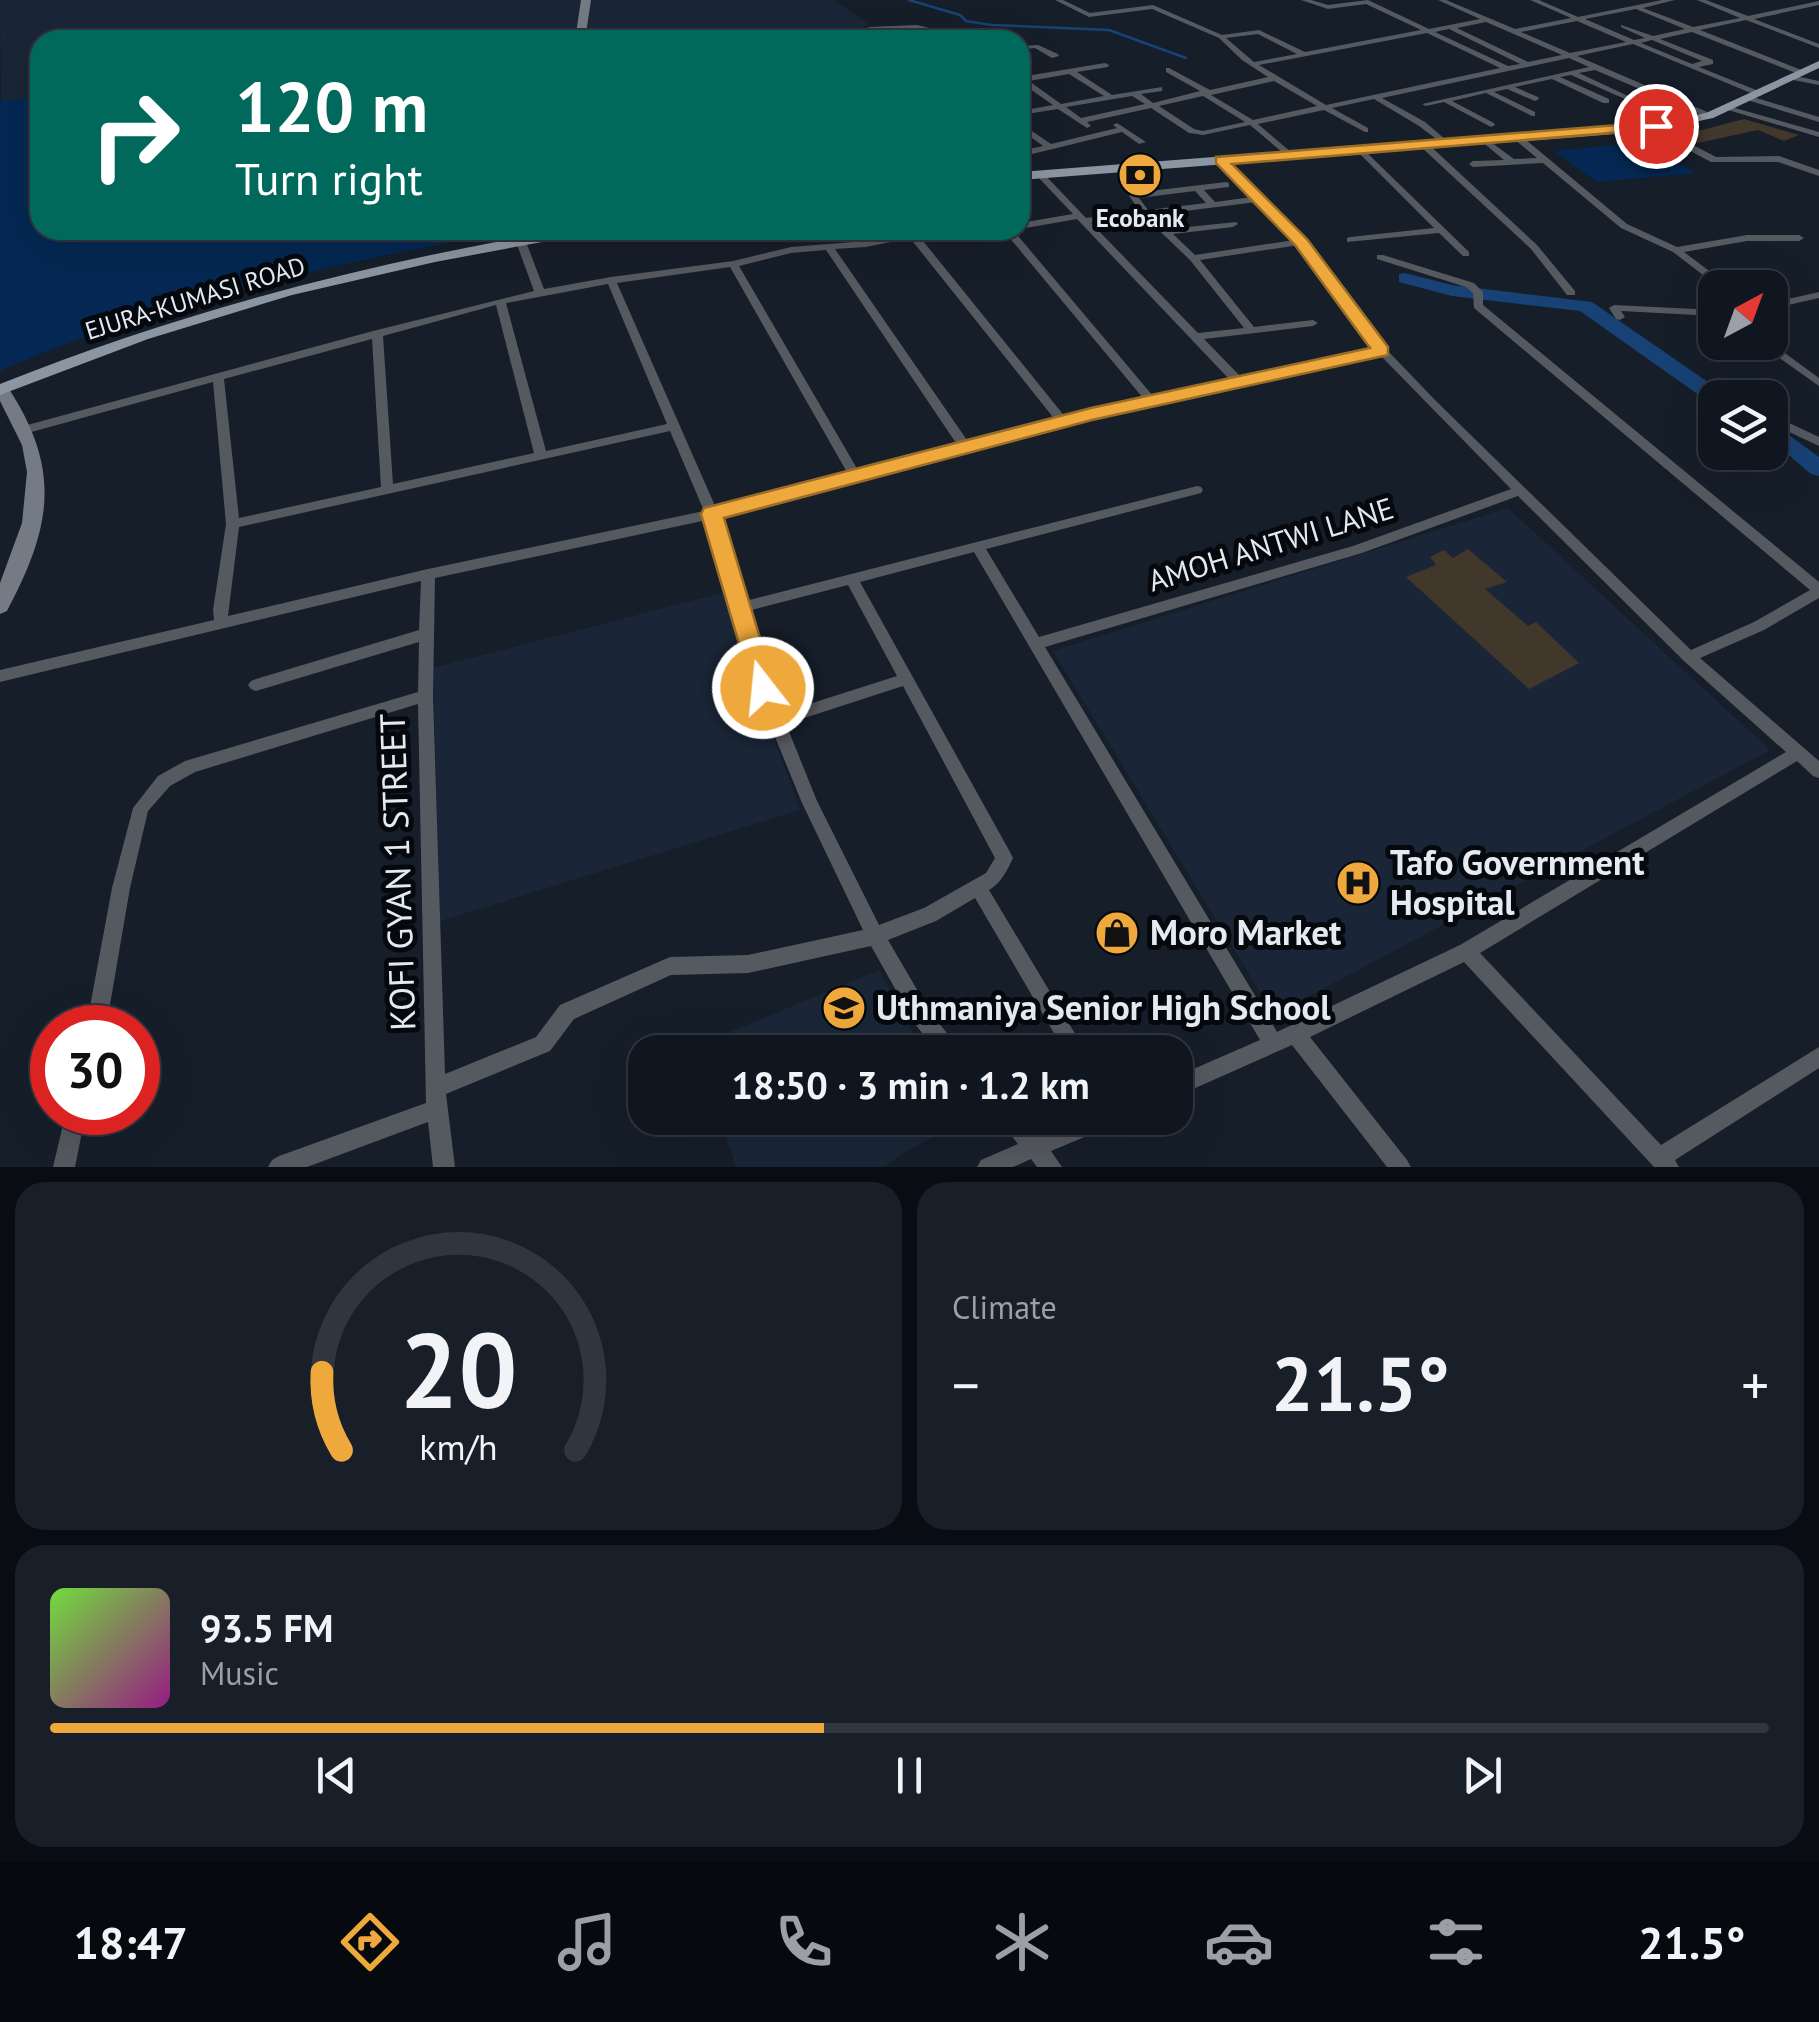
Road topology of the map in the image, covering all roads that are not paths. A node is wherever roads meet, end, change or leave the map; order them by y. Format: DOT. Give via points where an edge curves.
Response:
graph roads {
  1 [pos="586,0"];
  2 [pos="1058,0"];
  3 [pos="1304,0"];
  4 [pos="1441,0"];
  5 [pos="1533,0"];
  6 [pos="1672,0"];
  7 [pos="1700,0"];
  8 [pos="1783,0"];
  9 [pos="1365,1"];
  10 [pos="1819,3"];
  11 [pos="1802,6"];
  12 [pos="1636,7"];
  13 [pos="1819,12"];
  14 [pos="1577,18"];
  15 [pos="1748,18"];
  16 [pos="1487,20"];
  17 [pos="1624,26"];
  18 [pos="1450,27"];
  19 [pos="1690,29"];
  20 [pos="582,30"];
  21 [pos="868,30"];
  22 [pos="926,30"];
  23 [pos="1428,31"];
  24 [pos="1514,31"];
  25 [pos="1221,36"];
  26 [pos="1652,38"];
  27 [pos="1632,42"];
  28 [pos="1819,46"];
  29 [pos="1030,47"];
  30 [pos="1305,55"];
  31 [pos="1570,55"];
  32 [pos="1054,56"];
  33 [pos="1546,60"];
  34 [pos="1256,64"];
  35 [pos="1526,64"];
  36 [pos="1819,64"];
  37 [pos="1105,65"];
  38 [pos="1691,66"];
  39 [pos="1598,67"];
  40 [pos="1505,68"];
  41 [pos="1169,70"];
  42 [pos="1071,72"];
  43 [pos="1482,73"];
  44 [pos="1574,73"];
  45 [pos="1796,75"];
  46 [pos="1554,77"];
  47 [pos="1276,78"];
  48 [pos="1461,78"];
  49 [pos="1030,79"];
  50 [pos="1532,82"];
  51 [pos="1819,83"];
  52 [pos="1030,86"];
  53 [pos="1417,87"];
  54 [pos="1510,87"];
  55 [pos="1159,88"];
  56 [pos="1549,91"];
  57 [pos="1205,92"];
  58 [pos="1488,92"];
  59 [pos="1134,93"];
  60 [pos="1658,94"];
  61 [pos="1374,96"];
  62 [pos="1754,96"];
  63 [pos="1110,97"];
  64 [pos="1534,99"];
  65 [pos="1446,100"];
  66 [pos="1606,101"];
  67 [pos="1426,104"];
  68 [pos="1151,105"];
  69 [pos="1059,106"];
  70 [pos="1324,106"];
  71 [pos="1731,108"];
  72 [pos="1130,110"];
  73 [pos="1032,111"];
  74 [pos="1532,114"];
  75 [pos="1104,116"];
  76 [pos="1709,116"];
  77 [pos="1819,120"];
  78 [pos="1080,121"];
  79 [pos="1250,122"];
  80 [pos="1491,125"];
  81 [pos="1652,127"];
  82 [pos="1124,130"];
  83 [pos="1365,130"];
  84 [pos="1030,133"];
  85 [pos="1100,135"];
  86 [pos="1819,135"];
  87 [pos="1517,137"];
  88 [pos="1484,140"];
  89 [pos="1142,142"];
  90 [pos="1443,142"];
  91 [pos="1422,144"];
  92 [pos="1049,147"];
  93 [pos="1360,149"];
  94 [pos="1030,152"];
  95 [pos="1289,155"];
  96 [pos="1221,160"];
  97 [pos="1545,160"];
  98 [pos="1512,162"];
  99 [pos="1473,164"];
  100 [pos="1819,173"];
  101 [pos="1040,175"];
  102 [pos="1030,176"];
  103 [pos="1226,185"];
  104 [pos="1197,188"];
  105 [pos="1168,191"];
  106 [pos="1258,199"];
  107 [pos="1213,204"];
  108 [pos="1184,208"];
  109 [pos="1146,213"];
  110 [pos="1080,218"];
  111 [pos="1232,224"];
  112 [pos="1030,225"];
  113 [pos="1440,230"];
  114 [pos="1166,232"];
  115 [pos="1799,238"];
  116 [pos="528,240"];
  117 [pos="879,240"];
  118 [pos="916,240"];
  119 [pos="1016,240"];
  120 [pos="1350,240"];
  121 [pos="521,242"];
  122 [pos="1301,242"];
  123 [pos="828,246"];
  124 [pos="1676,250"];
  125 [pos="1466,254"];
  126 [pos="1380,257"];
  127 [pos="1193,258"];
  128 [pos="733,264"];
  129 [pos="1703,270"];
  130 [pos="612,280"];
  131 [pos="540,293"];
  132 [pos="1572,294"];
  133 [pos="1819,295"];
  134 [pos="500,301"];
  135 [pos="1788,302"];
  136 [pos="1698,311"];
  137 [pos="1620,317"];
  138 [pos="1314,322"];
  139 [pos="1250,328"];
  140 [pos="377,332"];
  141 [pos="1194,337"];
  142 [pos="1382,351"];
  143 [pos="1786,360"];
  144 [pos="218,376"];
  145 [pos="1238,381"];
  146 [pos="1819,384"];
  147 [pos="0,390"];
  148 [pos="1150,400"];
  149 [pos="1062,421"];
  150 [pos="672,427"];
  151 [pos="1788,427"];
  152 [pos="24,430"];
  153 [pos="1819,442"];
  154 [pos="966,448"];
  155 [pos="541,456"];
  156 [pos="856,475"];
  157 [pos="387,490"];
  158 [pos="1196,490"];
  159 [pos="1520,492"];
  160 [pos="712,514"];
  161 [pos="234,524"];
  162 [pos="978,547"];
  163 [pos="428,574"];
  164 [pos="852,579"];
  165 [pos="1819,590"];
  166 [pos="0,606"];
  167 [pos="740,608"];
  168 [pos="222,621"];
  169 [pos="426,634"];
  170 [pos="1035,644"];
  171 [pos="1690,657"];
  172 [pos="0,676"];
  173 [pos="907,679"];
  174 [pos="256,685"];
  175 [pos="425,696"];
  176 [pos="776,721"];
  177 [pos="1797,753"];
  178 [pos="1819,771"];
  179 [pos="978,887"];
  180 [pos="875,936"];
  181 [pos="1466,951"];
  182 [pos="100,1005"];
  183 [pos="1295,1034"];
  184 [pos="937,1035"];
  185 [pos="1066,1035"];
  186 [pos="1273,1044"];
  187 [pos="1819,1057"];
  188 [pos="1193,1079"];
  189 [pos="436,1099"];
  190 [pos="71,1135"];
  191 [pos="1026,1135"];
  192 [pos="1067,1135"];
  193 [pos="1038,1148"];
  194 [pos="1664,1162"];
  195 [pos="64,1167"];
  196 [pos="279,1167"];
  197 [pos="444,1167"];
  198 [pos="988,1167"];
  199 [pos="1052,1167"];
  200 [pos="1400,1167"];
  1 -- 20 [label="street"];
  2 -- 25 [label="street" via="1089,15 1152,6"];
  3 -- 9 [label="street" via="1328,8"];
  4 -- 16 [label="street"];
  5 -- 14 [label="street"];
  6 -- 12 [label="street"];
  7 -- 15 [label="street"];
  8 -- 11 [label="street"];
  9 -- 23 [label="street"];
  10 -- 11 [label="street"];
  11 -- 13 [label="street"];
  11 -- 15 [label="street"];
  12 -- 14 [label="street"];
  12 -- 19 [label="street"];
  14 -- 24 [label="street"];
  14 -- 27 [label="street"];
  15 -- 19 [label="street"];
  15 -- 28 [label="street"];
  16 -- 18 [label="street"];
  16 -- 24 [label="street"];
  17 -- 26 [label="street"];
  18 -- 23 [label="street"];
  18 -- 35 [label="street"];
  19 -- 26 [label="street"];
  19 -- 45 [label="street"];
  21 -- 22 [label="street"];
  23 -- 30 [label="street"];
  23 -- 40 [label="street"];
  24 -- 31 [label="street"];
  25 -- 30 [label="street" via="1259,32"];
  25 -- 34 [label="street"];
  26 -- 27 [label="street"];
  26 -- 38 [label="street" via="1710,62"];
  27 -- 31 [label="street"];
  27 -- 38 [label="street"];
  29 -- 32 [label="street"];
  30 -- 34 [label="street"];
  31 -- 33 [label="street"];
  31 -- 39 [label="street"];
  33 -- 35 [label="street"];
  33 -- 44 [label="street"];
  34 -- 47 [label="street"];
  35 -- 40 [label="street"];
  35 -- 46 [label="street"];
  36 -- 45 [label="main road"];
  37 -- 42 [label="street"];
  38 -- 62 [label="street"];
  39 -- 44 [label="street"];
  39 -- 60 [label="street"];
  40 -- 43 [label="street"];
  40 -- 50 [label="street"];
  41 -- 57 [label="street"];
  42 -- 49 [label="street"];
  42 -- 63 [label="street"];
  43 -- 48 [label="street"];
  43 -- 54 [label="street"];
  44 -- 46 [label="street"];
  44 -- 60 [label="street" via="1627,98"];
  45 -- 51 [label="street"];
  45 -- 62 [label="main road"];
  46 -- 50 [label="street"];
  46 -- 66 [label="street"];
  47 -- 57 [label="street"];
  47 -- 70 [label="street"];
  48 -- 53 [label="street"];
  48 -- 58 [label="street"];
  50 -- 54 [label="street"];
  50 -- 56 [label="street"];
  52 -- 69 [label="street"];
  53 -- 61 [label="street"];
  53 -- 65 [label="street"];
  54 -- 58 [label="street"];
  54 -- 64 [label="street"];
  55 -- 59 [label="street"];
  57 -- 68 [label="street"];
  57 -- 79 [label="street"];
  58 -- 65 [label="street"];
  58 -- 74 [label="street"];
  59 -- 63 [label="street"];
  59 -- 68 [label="street"];
  60 -- 76 [label="street"];
  61 -- 70 [label="street"];
  61 -- 90 [label="street"];
  62 -- 71 [label="main road"];
  62 -- 77 [label="street"];
  63 -- 69 [label="street"];
  63 -- 72 [label="street"];
  65 -- 67 [label="street"];
  65 -- 80 [label="street"];
  68 -- 72 [label="street"];
  68 -- 79 [label="street" via="1198,133"];
  69 -- 73 [label="street"];
  69 -- 78 [label="street"];
  70 -- 79 [label="street"];
  70 -- 83 [label="street"];
  71 -- 76 [label="main road"];
  71 -- 86 [label="street"];
  72 -- 75 [label="street"];
  75 -- 78 [label="street"];
  75 -- 82 [label="street"];
  76 -- 81 [label="main road"];
  78 -- 85 [label="street"];
  79 -- 95 [label="street"];
  81 -- 87 [label="main road"];
  81 -- 100 [label="street" via="1714,160 1778,159"];
  82 -- 85 [label="street"];
  82 -- 89 [label="street"];
  84 -- 92 [label="street"];
  85 -- 92 [label="street"];
  87 -- 88 [label="main road"];
  87 -- 97 [label="street"];
  88 -- 90 [label="main road"];
  88 -- 98 [label="street"];
  90 -- 91 [label="main road"];
  91 -- 93 [label="main road"];
  91 -- 132 [label="street" via="1534,247"];
  92 -- 94 [label="street"];
  93 -- 95 [label="main road"];
  93 -- 113 [label="street"];
  95 -- 96 [label="main road"];
  96 -- 101 [label="main road"];
  96 -- 106 [label="street"];
  97 -- 98 [label="street"];
  97 -- 124 [label="street" via="1624,226"];
  98 -- 99 [label="street"];
  101 -- 102 [label="main road"];
  101 -- 110 [label="street"];
  103 -- 104 [label="street"];
  104 -- 105 [label="street"];
  104 -- 107 [label="street"];
  105 -- 108 [label="street"];
  105 -- 109 [label="street" via="1133,195"];
  106 -- 107 [label="street"];
  106 -- 122 [label="street"];
  107 -- 108 [label="street"];
  108 -- 109 [label="street"];
  109 -- 110 [label="street"];
  109 -- 114 [label="street"];
  110 -- 112 [label="street"];
  110 -- 141 [label="street"];
  111 -- 114 [label="street"];
  113 -- 120 [label="street"];
  113 -- 125 [label="street"];
  114 -- 127 [label="street"];
  115 -- 124 [label="street" via="1747,238"];
  116 -- 121 [label="main road, EJURA-KUMASI ROAD"];
  117 -- 123 [label="street"];
  118 -- 149 [label="street"];
  119 -- 148 [label="street"];
  121 -- 131 [label="street"];
  121 -- 147 [label="main road, EJURA-KUMASI ROAD" via="222,308"];
  122 -- 127 [label="street"];
  122 -- 142 [label="street"];
  123 -- 128 [label="street"];
  123 -- 154 [label="street"];
  124 -- 129 [label="street"];
  126 -- 165 [label="street" via="1461,280 1477,295 1478,306"];
  127 -- 139 [label="street"];
  128 -- 130 [label="street"];
  128 -- 156 [label="street"];
  130 -- 131 [label="street"];
  130 -- 150 [label="street"];
  131 -- 134 [label="street"];
  133 -- 135 [label="street"];
  134 -- 140 [label="street"];
  134 -- 155 [label="street"];
  136 -- 137 [label="street" via="1614,308"];
  138 -- 139 [label="street"];
  139 -- 141 [label="street"];
  140 -- 144 [label="street"];
  140 -- 157 [label="street"];
  141 -- 145 [label="street"];
  142 -- 145 [label="street"];
  142 -- 159 [label="street"];
  143 -- 146 [label="street"];
  144 -- 152 [label="street"];
  144 -- 161 [label="street"];
  145 -- 148 [label="street"];
  147 -- 152 [label="street"];
  148 -- 149 [label="street"];
  149 -- 154 [label="street"];
  150 -- 155 [label="street"];
  150 -- 160 [label="street"];
  151 -- 153 [label="street"];
  152 -- 166 [label="street" via="36,473 36,514"];
  154 -- 156 [label="street"];
  155 -- 157 [label="street"];
  156 -- 160 [label="street"];
  157 -- 161 [label="street"];
  158 -- 162 [label="street"];
  159 -- 170 [label="street, AMOH ANTWI LANE" via="1357,550"];
  159 -- 171 [label="street"];
  160 -- 163 [label="street"];
  160 -- 167 [label="street"];
  161 -- 168 [label="street"];
  162 -- 164 [label="street"];
  162 -- 170 [label="street"];
  163 -- 168 [label="street"];
  163 -- 169 [label="street, KOFI GYAN 1 STREET"];
  164 -- 167 [label="street"];
  164 -- 173 [label="street"];
  165 -- 171 [label="street"];
  167 -- 176 [label="street"];
  168 -- 172 [label="street"];
  169 -- 174 [label="street"];
  169 -- 175 [label="street, KOFI GYAN 1 STREET"];
  170 -- 186 [label="street"];
  171 -- 177 [label="street"];
  173 -- 176 [label="street"];
  173 -- 179 [label="street" via="1004,858 992,879"];
  175 -- 182 [label="street" via="191,766 164,782 141,808"];
  175 -- 189 [label="street, KOFI GYAN 1 STREET"];
  176 -- 180 [label="street"];
  177 -- 178 [label="street"];
  177 -- 181 [label="street"];
  179 -- 180 [label="street"];
  179 -- 185 [label="street"];
  180 -- 184 [label="street"];
  180 -- 189 [label="street" via="748,964 670,966 567,1012 542,1044"];
  181 -- 183 [label="street"];
  181 -- 194 [label="street"];
  183 -- 186 [label="street"];
  183 -- 200 [label="street"];
  186 -- 188 [label="street"];
  187 -- 194 [label="street"];
  189 -- 196 [label="street"];
  189 -- 197 [label="street, KOFI GYAN 1 STREET"];
  190 -- 195 [label="street"];
  191 -- 193 [label="street"];
  192 -- 193 [label="street"];
  193 -- 198 [label="street"];
  193 -- 199 [label="street"];
}
